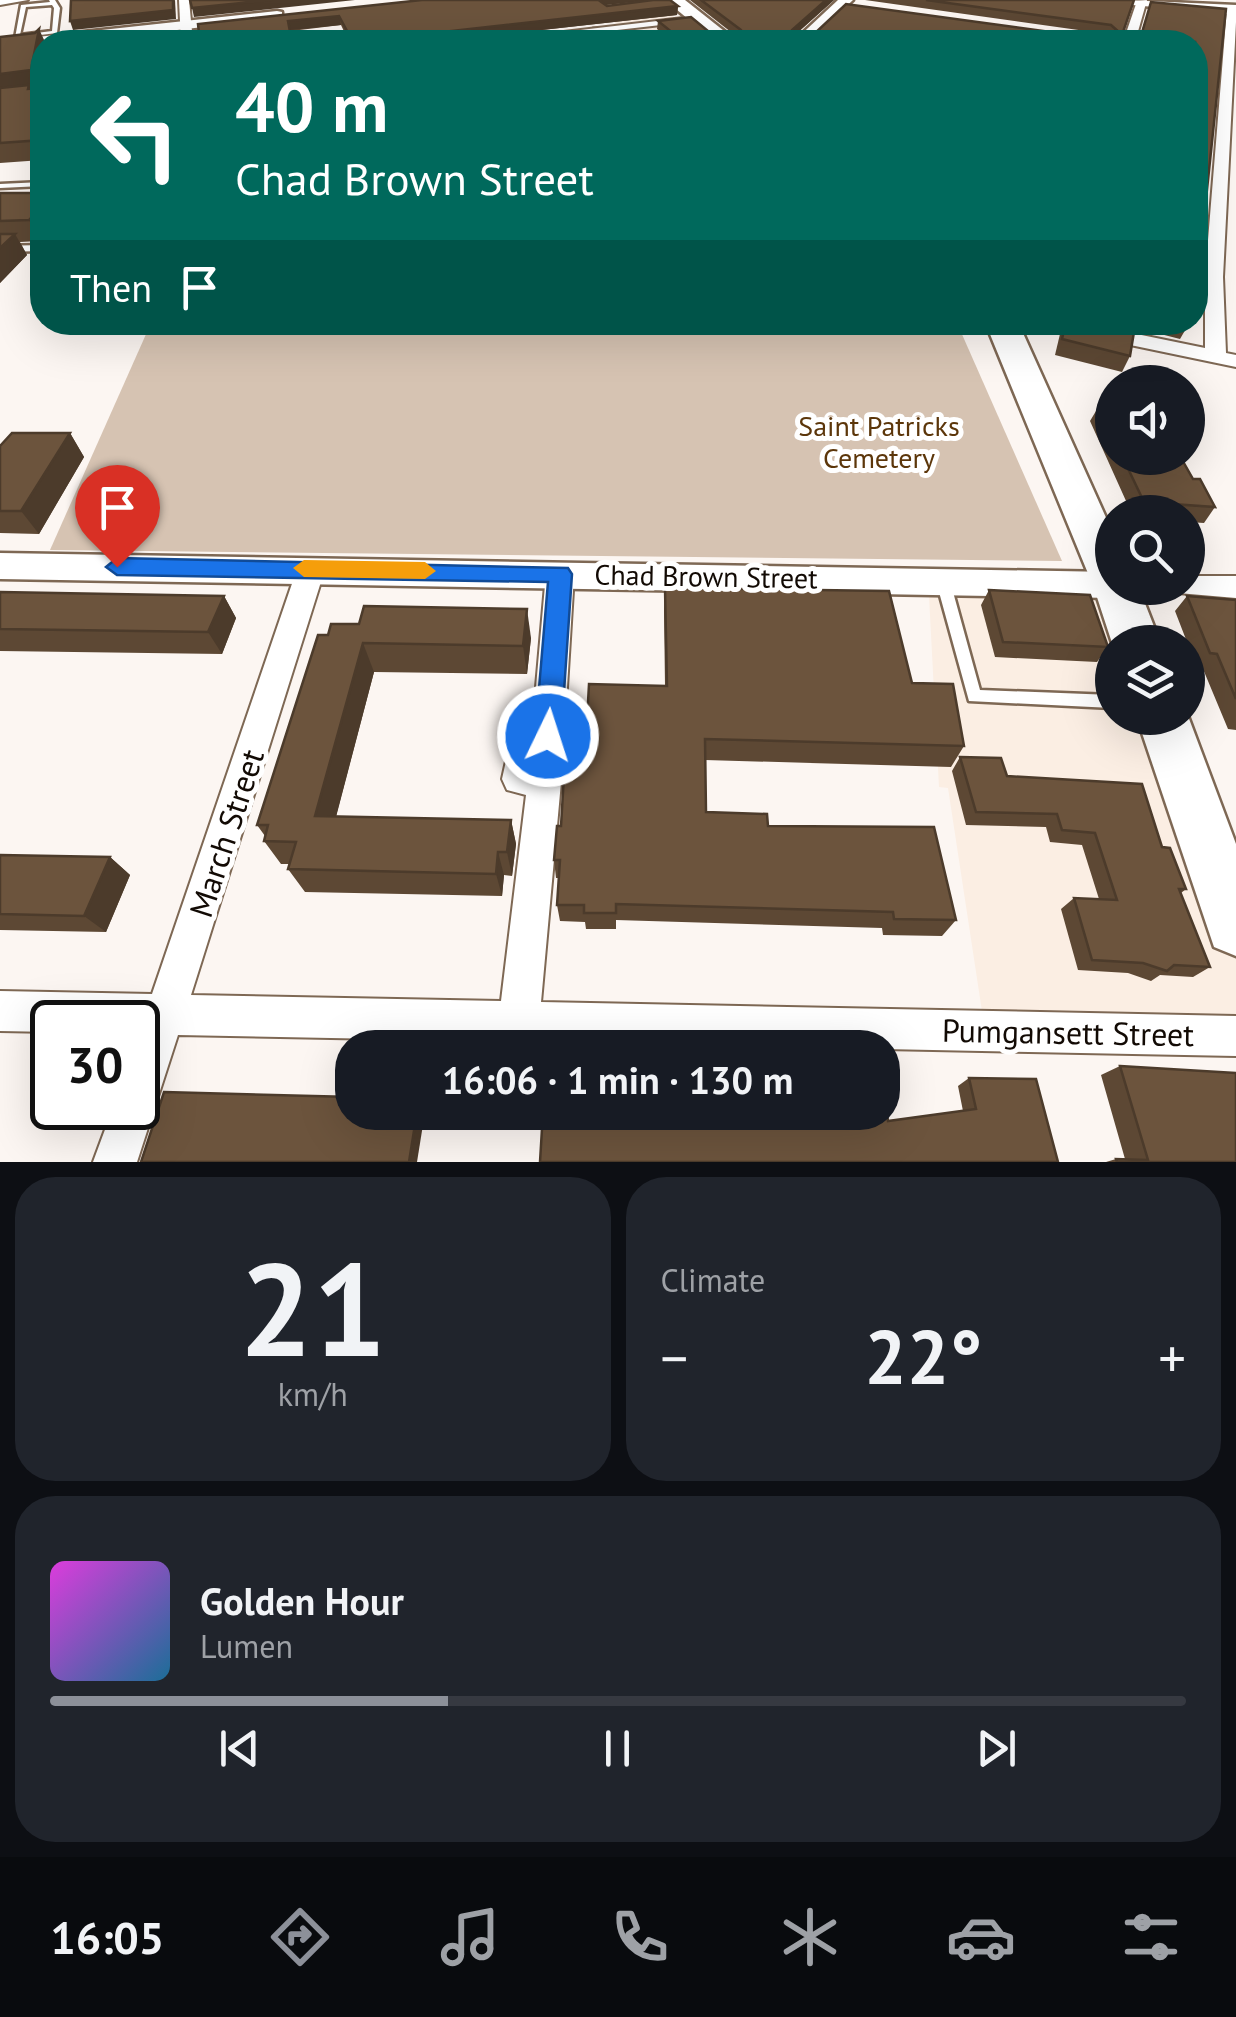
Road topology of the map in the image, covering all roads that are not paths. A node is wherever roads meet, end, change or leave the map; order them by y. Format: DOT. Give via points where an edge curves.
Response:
graph roads {
  1 [pos="23,0"];
  2 [pos="184,0"];
  3 [pos="1134,0"];
  4 [pos="1142,1"];
  5 [pos="0,2"];
  6 [pos="52,2"];
  7 [pos="846,4"];
  8 [pos="676,7"];
  9 [pos="1233,10"];
  10 [pos="298,13"];
  11 [pos="626,14"];
  12 [pos="575,15"];
  13 [pos="634,20"];
  14 [pos="184,25"];
  15 [pos="54,30"];
  16 [pos="124,30"];
  17 [pos="185,30"];
  18 [pos="595,30"];
  19 [pos="710,30"];
  20 [pos="817,30"];
  21 [pos="1133,30"];
  22 [pos="30,37"];
  23 [pos="30,40"];
  24 [pos="0,46"];
  25 [pos="30,185"];
  26 [pos="0,186"];
  27 [pos="30,248"];
  28 [pos="0,249"];
  29 [pos="1007,335"];
  30 [pos="1111,335"];
  31 [pos="1226,358"];
  32 [pos="1095,540"];
  33 [pos="0,566"];
  34 [pos="311,568"];
  35 [pos="560,574"];
  36 [pos="943,581"];
  37 [pos="1095,584"];
  38 [pos="1205,586"];
  39 [pos="1236,587"];
  40 [pos="1095,701"];
  41 [pos="1169,735"];
  42 [pos="1236,925"];
  43 [pos="0,1011"];
  44 [pos="167,1012"];
  45 [pos="518,1020"];
  46 [pos="160,1032"];
  47 [pos="1236,1036"];
  48 [pos="126,1130"];
  49 [pos="114,1162"];
  1 -- 5 [label="street"];
  2 -- 14 [label="street"];
  3 -- 4 [label="main road"];
  4 -- 9 [label="main road"];
  4 -- 21 [label="street"];
  6 -- 15 [label="lane"];
  6 -- 22 [label="lane" via="23,6 17,37"];
  7 -- 20 [label="street"];
  8 -- 18 [label="street"];
  8 -- 19 [label="main road"];
  9 -- 31 [label="street" via="1214,277"];
  10 -- 14 [label="street"];
  11 -- 13 [label="lane"];
  12 -- 18 [label="street"];
  14 -- 16 [label="street"];
  14 -- 17 [label="street"];
  23 -- 24 [label="street"];
  25 -- 26 [label="lane"];
  27 -- 28 [label="lane"];
  29 -- 32 [label="main road"];
  30 -- 31 [label="street"];
  33 -- 34 [label="street, Chad Brown Street"];
  34 -- 35 [label="street, Chad Brown Street"];
  34 -- 44 [label="street, March Street"];
  35 -- 36 [label="street, Chad Brown Street"];
  35 -- 45 [label="street" via="548,736 525,735 519,779 544,782"];
  36 -- 37 [label="street, Chad Brown Street"];
  36 -- 40 [label="lane" via="974,696"];
  38 -- 39 [label="street"];
  41 -- 42 [label="main road"];
  43 -- 44 [label="street, Pumgansett Street"];
  44 -- 45 [label="street, Pumgansett Street"];
  44 -- 46 [label="street, March Street"];
  45 -- 47 [label="street, Pumgansett Street"];
  48 -- 49 [label="street"];
}
